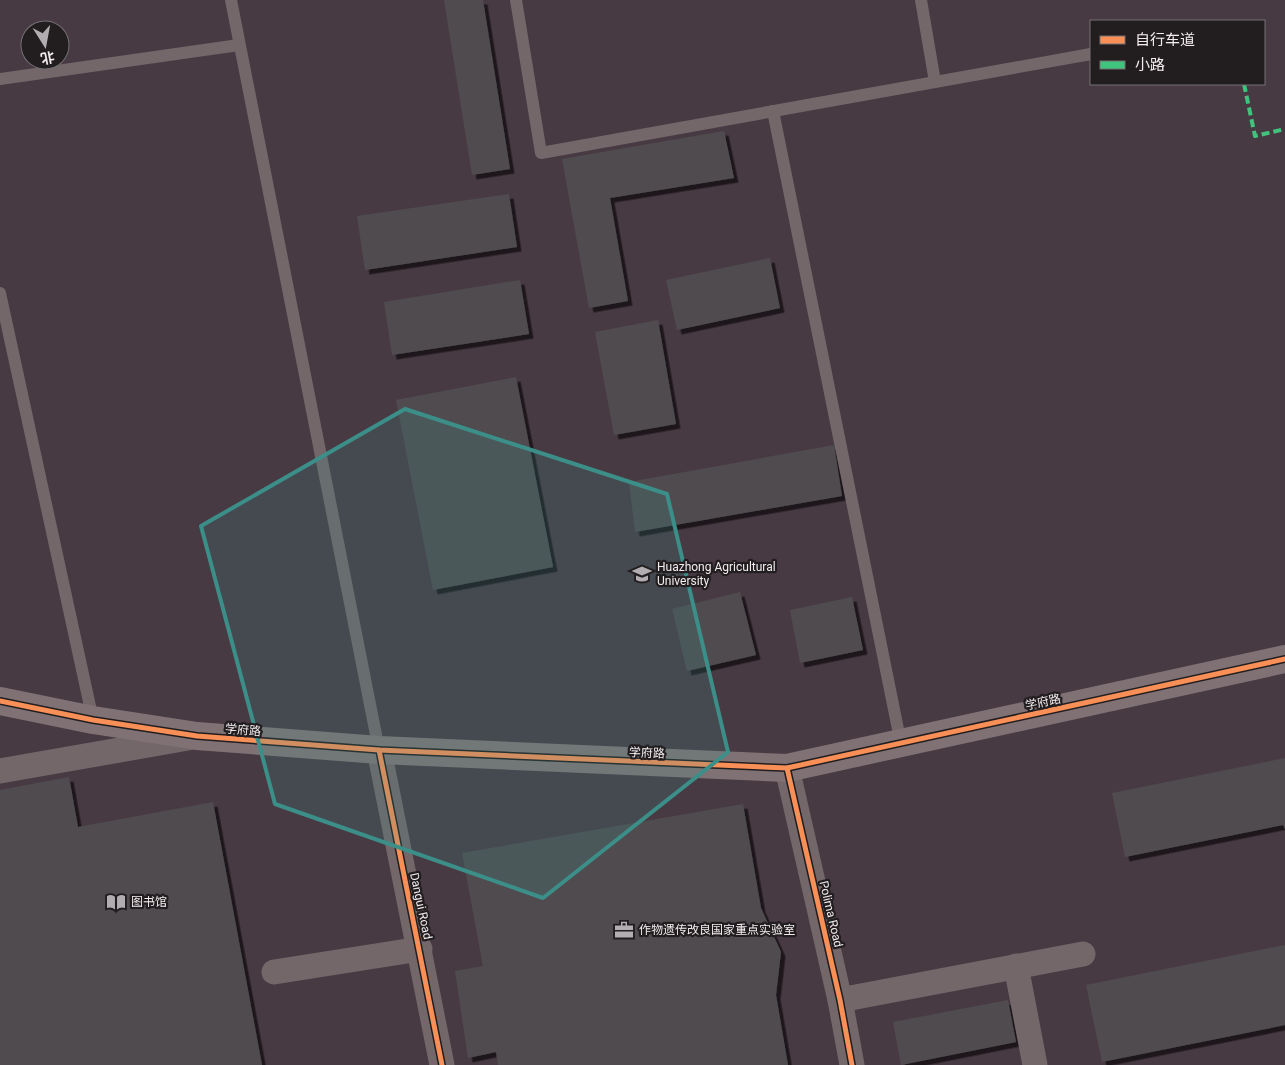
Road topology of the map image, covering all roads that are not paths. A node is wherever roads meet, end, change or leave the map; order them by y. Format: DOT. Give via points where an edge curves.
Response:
graph roads {
  1 [pos="230,0"];
  2 [pos="516,0"];
  3 [pos="921,0"];
  4 [pos="240,45"];
  5 [pos="1090,54"];
  6 [pos="0,79"];
  7 [pos="935,82"];
  8 [pos="773,111"];
  9 [pos="0,293"];
  10 [pos="1285,659"];
  11 [pos="0,701"];
  12 [pos="92,720"];
  13 [pos="197,736"];
  14 [pos="901,744"];
  15 [pos="379,750"];
  16 [pos="787,768"];
  17 [pos="0,771"];
  18 [pos="420,949"];
  19 [pos="1083,954"];
  20 [pos="1016,966"];
  21 [pos="274,972"];
  22 [pos="840,1000"];
  23 [pos="442,1065"];
  24 [pos="852,1065"];
  25 [pos="1035,1065"];
  1 -- 4 [label="lane"];
  2 -- 8 [label="lane" via="541,152"];
  3 -- 7 [label="lane"];
  4 -- 6 [label="lane"];
  4 -- 15 [label="lane"];
  5 -- 7 [label="lane"];
  7 -- 8 [label="lane"];
  8 -- 14 [label="lane"];
  9 -- 12 [label="lane"];
  10 -- 14 [label="street, 学府路"];
  11 -- 12 [label="street, 学府路"];
  12 -- 13 [label="street, 学府路"];
  13 -- 15 [label="street, 学府路"];
  13 -- 17 [label="street"];
  14 -- 16 [label="street, 学府路"];
  15 -- 16 [label="street, 学府路"];
  15 -- 18 [label="street, Dangui Road"];
  16 -- 22 [label="street, Polima Road"];
  18 -- 21 [label="street"];
  18 -- 23 [label="street, Dangui Road"];
  19 -- 20 [label="street"];
  20 -- 22 [label="street"];
  20 -- 25 [label="street"];
  22 -- 24 [label="street, Polima Road"];
}
